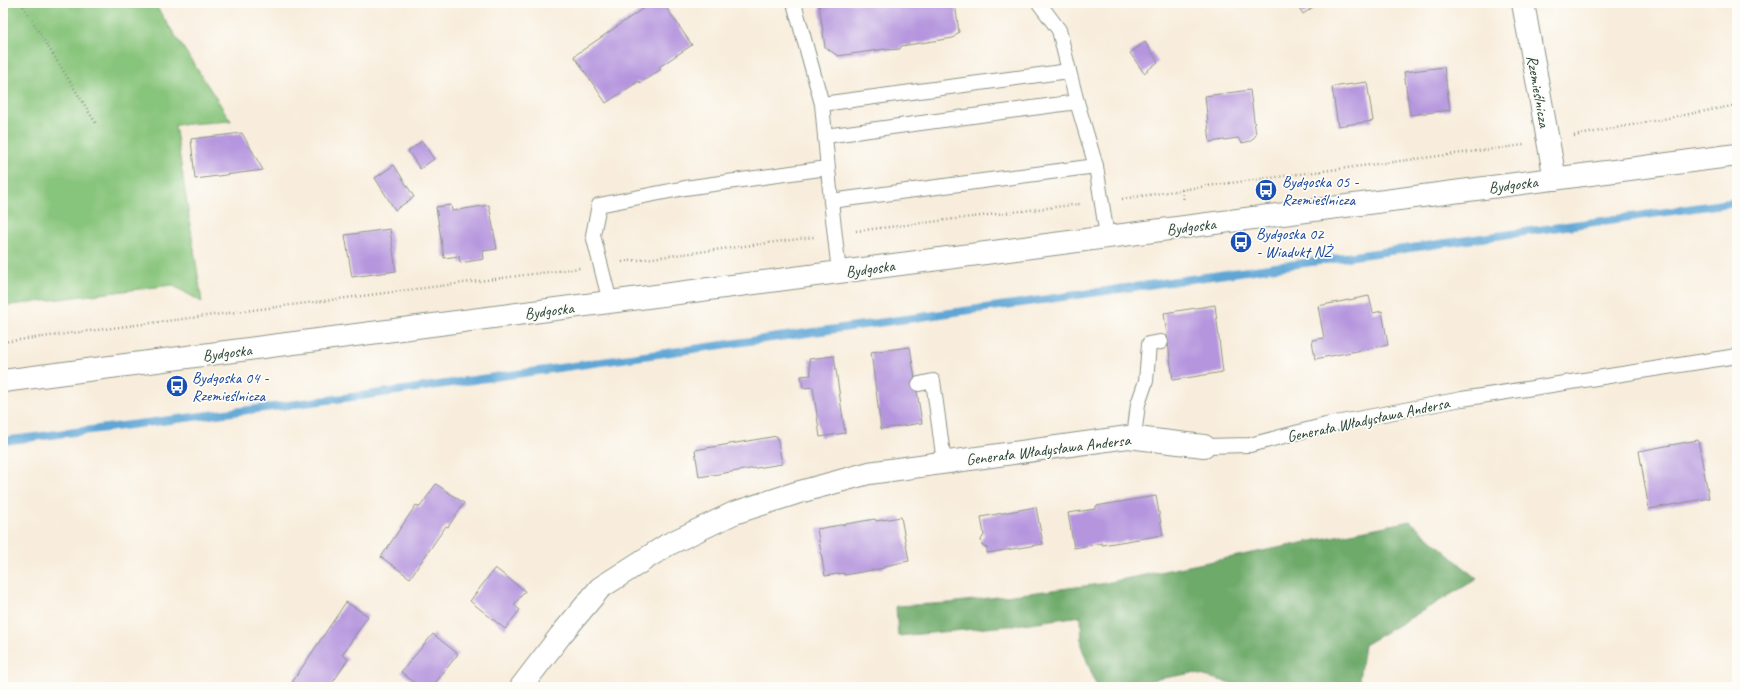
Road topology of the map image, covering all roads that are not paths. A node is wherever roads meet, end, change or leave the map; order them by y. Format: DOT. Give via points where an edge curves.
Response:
graph roads {
  1 [pos="794,3"];
  2 [pos="1039,3"];
  3 [pos="1523,3"];
  4 [pos="1069,71"];
  5 [pos="1077,102"];
  6 [pos="822,104"];
  7 [pos="825,136"];
  8 [pos="1737,155"];
  9 [pos="1096,166"];
  10 [pos="827,168"];
  11 [pos="1555,179"];
  12 [pos="831,201"];
  13 [pos="1108,236"];
  14 [pos="840,272"];
  15 [pos="610,302"];
  16 [pos="1161,342"];
  17 [pos="1737,356"];
  18 [pos="3,381"];
  19 [pos="919,384"];
  20 [pos="1134,437"];
  21 [pos="1204,446"];
  22 [pos="944,462"];
  23 [pos="521,687"];
  1 -- 6 [label="lane"];
  2 -- 4 [label="lane" via="1059,30"];
  3 -- 11 [label="main road, Rzemieślnicza"];
  4 -- 5 [label="lane"];
  4 -- 6 [label="lane"];
  5 -- 7 [label="lane"];
  5 -- 9 [label="lane"];
  6 -- 7 [label="lane"];
  7 -- 10 [label="lane"];
  8 -- 11 [label="main road, Bydgoska"];
  9 -- 12 [label="lane"];
  9 -- 13 [label="lane"];
  10 -- 12 [label="lane"];
  10 -- 15 [label="lane" via="685,188 599,205 593,235"];
  11 -- 13 [label="main road, Bydgoska"];
  12 -- 14 [label="lane"];
  13 -- 14 [label="main road, Bydgoska"];
  14 -- 15 [label="main road, Bydgoska"];
  15 -- 18 [label="main road, Bydgoska"];
  16 -- 20 [label="lane" via="1149,344 1146,381 1138,404"];
  17 -- 21 [label="lane, Generała Władysława Andersa" via="1462,399 1326,424 1250,445"];
  19 -- 22 [label="lane" via="933,381"];
  20 -- 21 [label="main road, Generała Władysława Andersa"];
  20 -- 22 [label="main road, Generała Władysława Andersa"];
  22 -- 23 [label="main road, Generała Władysława Andersa" via="870,473 796,493 734,513 667,545 600,588"];
}
